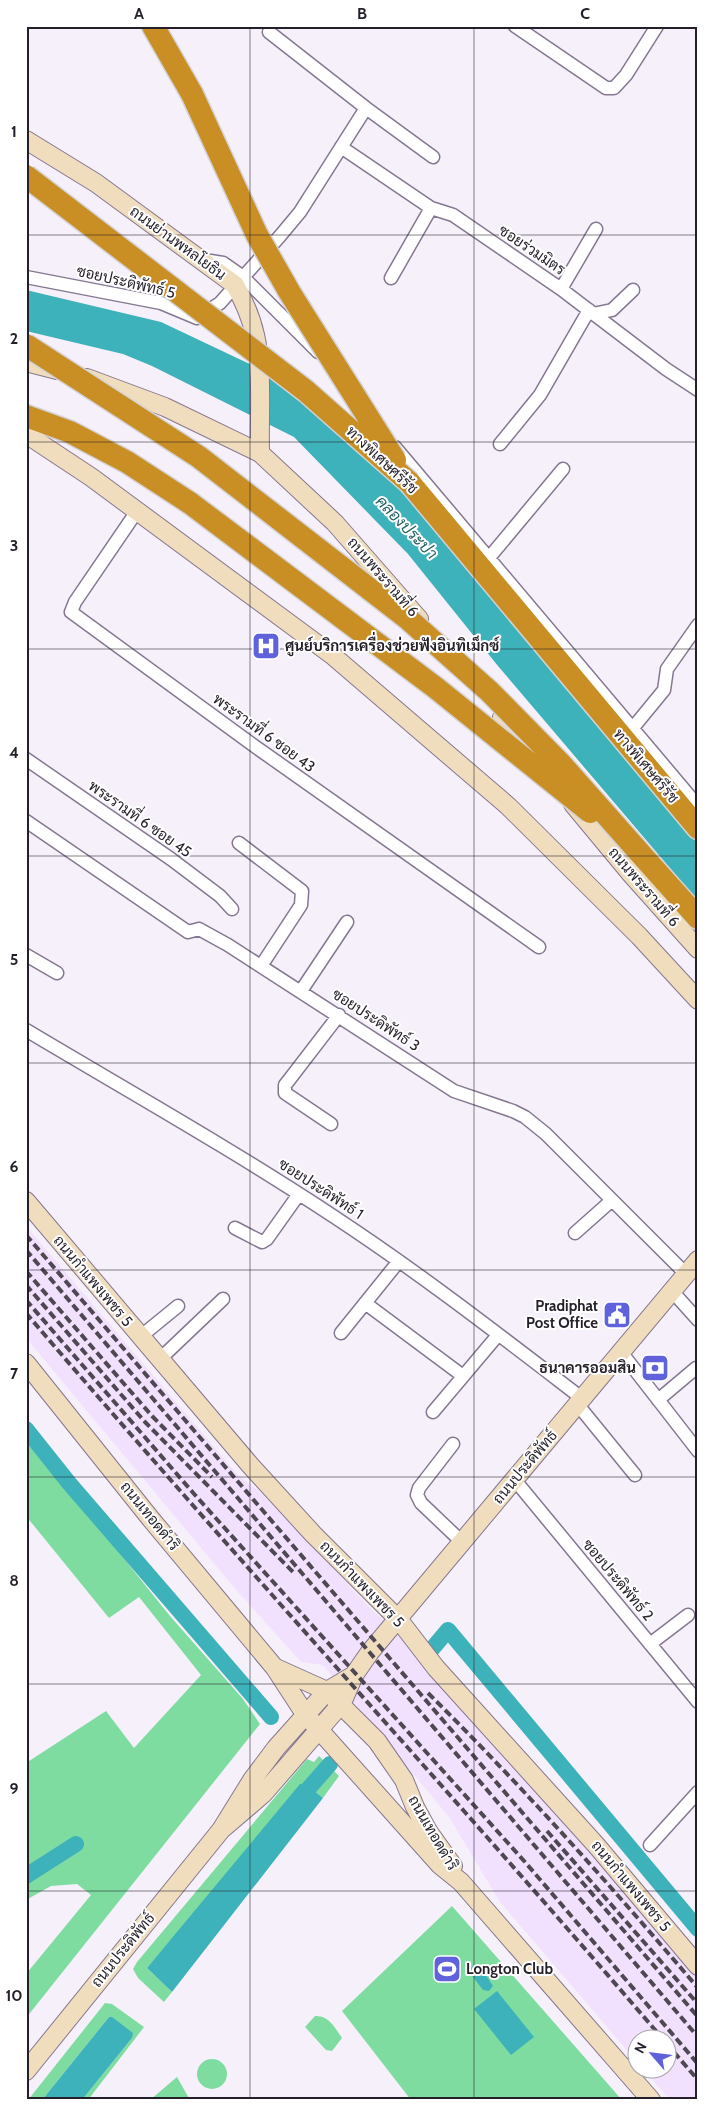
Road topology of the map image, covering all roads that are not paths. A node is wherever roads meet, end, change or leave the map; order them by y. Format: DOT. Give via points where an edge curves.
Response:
graph roads {
  1 [pos="153,26"];
  2 [pos="515,26"];
  3 [pos="657,26"];
  4 [pos="269,32"];
  5 [pos="366,108"];
  6 [pos="26,140"];
  7 [pos="341,147"];
  8 [pos="433,157"];
  9 [pos="26,176"];
  10 [pos="431,208"];
  11 [pos="596,229"];
  12 [pos="26,277"];
  13 [pos="391,278"];
  14 [pos="239,281"];
  15 [pos="561,289"];
  16 [pos="633,290"];
  17 [pos="591,312"];
  18 [pos="26,345"];
  19 [pos="26,362"];
  20 [pos="698,390"];
  21 [pos="26,416"];
  22 [pos="26,434"];
  23 [pos="500,444"];
  24 [pos="260,453"];
  25 [pos="563,469"];
  26 [pos="410,483"];
  27 [pos="137,511"];
  28 [pos="488,559"];
  29 [pos="698,625"];
  30 [pos="632,729"];
  31 [pos="26,759"];
  32 [pos="698,806"];
  33 [pos="26,821"];
  34 [pos="698,828"];
  35 [pos="239,844"];
  36 [pos="639,852"];
  37 [pos="232,908"];
  38 [pos="698,918"];
  39 [pos="347,922"];
  40 [pos="539,947"];
  41 [pos="698,949"];
  42 [pos="26,955"];
  43 [pos="261,966"];
  44 [pos="58,972"];
  45 [pos="301,991"];
  46 [pos="698,1000"];
  47 [pos="339,1016"];
  48 [pos="26,1030"];
  49 [pos="331,1124"];
  50 [pos="299,1194"];
  51 [pos="26,1201"];
  52 [pos="612,1201"];
  53 [pos="235,1228"];
  54 [pos="575,1233"];
  55 [pos="698,1260"];
  56 [pos="398,1261"];
  57 [pos="686,1274"];
  58 [pos="672,1291"];
  59 [pos="223,1299"];
  60 [pos="365,1303"];
  61 [pos="178,1306"];
  62 [pos="698,1320"];
  63 [pos="341,1333"];
  64 [pos="498,1335"];
  65 [pos="140,1337"];
  66 [pos="621,1352"];
  67 [pos="160,1359"];
  68 [pos="26,1363"];
  69 [pos="696,1368"];
  70 [pos="463,1376"];
  71 [pos="658,1400"];
  72 [pos="580,1402"];
  73 [pos="433,1412"];
  74 [pos="453,1444"];
  75 [pos="697,1449"];
  76 [pos="635,1475"];
  77 [pos="514,1479"];
  78 [pos="464,1543"];
  79 [pos="688,1615"];
  80 [pos="399,1620"];
  81 [pos="650,1644"];
  82 [pos="275,1668"];
  83 [pos="354,1675"];
  84 [pos="327,1691"];
  85 [pos="698,1702"];
  86 [pos="342,1703"];
  87 [pos="305,1714"];
  88 [pos="319,1728"];
  89 [pos="698,1792"];
  90 [pos="221,1830"];
  91 [pos="650,1845"];
  92 [pos="461,1882"];
  93 [pos="698,1966"];
  94 [pos="26,2071"];
  95 [pos="650,2100"];
  1 -- 26 [label="highway, bridge" via="192,94 285,285"];
  2 -- 3 [label="street" via="606,88 614,88"];
  4 -- 5 [label="street"];
  5 -- 7 [label="street"];
  5 -- 8 [label="street"];
  6 -- 14 [label="main road, ถนนย่านพหลโยธิน" via="96,183"];
  7 -- 10 [label="street, ซอยร่วมมิตร"];
  7 -- 14 [label="street" via="300,212"];
  9 -- 26 [label="highway, ทางพิเศษศรีรัช, bridge" via="306,391"];
  10 -- 13 [label="street"];
  10 -- 15 [label="street, ซอยร่วมมิตร" via="453,215"];
  11 -- 15 [label="street"];
  12 -- 14 [label="street, ซอยประดิพัทธ์ 5" via="160,303 197,318 220,303"];
  14 -- 24 [label="main road, ถนนย่านพหลโยธิน" via="259,358"];
  14 -- 28 [label="street" via="294,326 345,382"];
  15 -- 17 [label="street, ซอยร่วมมิตร"];
  16 -- 17 [label="street" via="612,310"];
  17 -- 20 [label="street, ซอยร่วมมิตร"];
  17 -- 23 [label="street" via="540,395"];
  18 -- 36 [label="highway, bridge" via="198,458 407,618 490,692"];
  19 -- 24 [label="main road, ถนนพระรามที่ 6" via="122,389 206,425"];
  21 -- 36 [label="highway, bridge" via="70,432 127,462 190,503 436,688"];
  22 -- 27 [label="main road"];
  24 -- 41 [label="main road, ถนนพระรามที่ 6" via="306,493 366,557 458,663 631,874"];
  25 -- 28 [label="street"];
  26 -- 34 [label="highway, ทางพิเศษศรีรัช"];
  27 -- 40 [label="street, พระรามที่ 6 ซอย 43" via="71,612"];
  27 -- 46 [label="main road" via="332,655 508,806 640,936"];
  28 -- 30 [label="street"];
  29 -- 30 [label="street" via="667,669 664,690"];
  30 -- 32 [label="street"];
  31 -- 37 [label="street, พระรามที่ 6 ซอย 45" via="171,859"];
  33 -- 43 [label="street, ซอยประดิพัทธ์ 3" via="188,932 199,929"];
  35 -- 43 [label="street" via="302,891 301,905"];
  36 -- 38 [label="highway"];
  39 -- 45 [label="street"];
  42 -- 44 [label="street"];
  43 -- 45 [label="street, ซอยประดิพัทธ์ 3"];
  45 -- 47 [label="street, ซอยประดิพัทธ์ 3"];
  47 -- 49 [label="street" via="284,1090"];
  47 -- 52 [label="street, ซอยประดิพัทธ์ 3" via="454,1091 525,1117"];
  48 -- 50 [label="street, ซอยประดิพัทธ์ 1" via="205,1134"];
  50 -- 53 [label="street" via="262,1242"];
  50 -- 56 [label="street, ซอยประดิพัทธ์ 1"];
  51 -- 65 [label="main road, ถนนกำแพงเพชร 5"];
  52 -- 54 [label="street"];
  52 -- 57 [label="street, ซอยประดิพัทธ์ 3"];
  55 -- 57 [label="main road, ถนนประดิพัทธ์"];
  56 -- 60 [label="street"];
  56 -- 64 [label="street, ซอยประดิพัทธ์ 1"];
  57 -- 58 [label="main road, ถนนประดิพัทธ์"];
  58 -- 62 [label="street"];
  58 -- 66 [label="main road, ถนนประดิพัทธ์"];
  59 -- 67 [label="street"];
  60 -- 63 [label="street"];
  60 -- 70 [label="street"];
  61 -- 65 [label="street"];
  64 -- 70 [label="street"];
  64 -- 72 [label="street, ซอยประดิพัทธ์ 1"];
  65 -- 67 [label="main road, ถนนกำแพงเพชร 5"];
  66 -- 71 [label="street"];
  66 -- 72 [label="main road, ถนนประดิพัทธ์"];
  67 -- 80 [label="main road, ถนนกำแพงเพชร 5" via="250,1465"];
  68 -- 82 [label="main road, ถนนเทอดดำริ"];
  69 -- 71 [label="street"];
  70 -- 73 [label="street"];
  71 -- 75 [label="street"];
  72 -- 76 [label="street, ซอยประดิพัทธ์ 1"];
  72 -- 77 [label="main road, ถนนประดิพัทธ์"];
  74 -- 78 [label="street" via="417,1495 421,1503"];
  77 -- 78 [label="main road, ถนนประดิพัทธ์"];
  77 -- 81 [label="street, ซอยประดิพัทธ์ 2"];
  78 -- 80 [label="main road, ถนนประดิพัทธ์"];
  79 -- 81 [label="street"];
  80 -- 83 [label="main road, ถนนประดิพัทธ์"];
  80 -- 93 [label="main road, ถนนกำแพงเพชร 5" via="436,1668 596,1844"];
  81 -- 85 [label="street, ซอยประดิพัทธ์ 2"];
  82 -- 84 [label="main road, ถนนเทอดดำริ"];
  82 -- 87 [label="main road, ถนนเทอดดำริ"];
  83 -- 84 [label="main road, ถนนประดิพัทธ์"];
  83 -- 86 [label="main road, ถนนประดิพัทธ์"];
  84 -- 86 [label="main road, ถนนเทอดดำริ"];
  84 -- 87 [label="main road, ถนนประดิพัทธ์"];
  86 -- 88 [label="main road, ถนนประดิพัทธ์"];
  86 -- 92 [label="main road, ถนนเทอดดำริ" via="390,1758 404,1780 419,1815"];
  87 -- 88 [label="main road, ถนนเทอดดำริ"];
  87 -- 90 [label="main road, ถนนประดิพัทธ์" via="252,1780"];
  88 -- 90 [label="main road, ถนนประดิพัทธ์" via="263,1794"];
  88 -- 92 [label="main road, ถนนเทอดดำริ" via="440,1865"];
  89 -- 91 [label="street"];
  90 -- 94 [label="main road, ถนนประดิพัทธ์"];
  92 -- 95 [label="main road, ถนนเทอดดำริ"];
}
